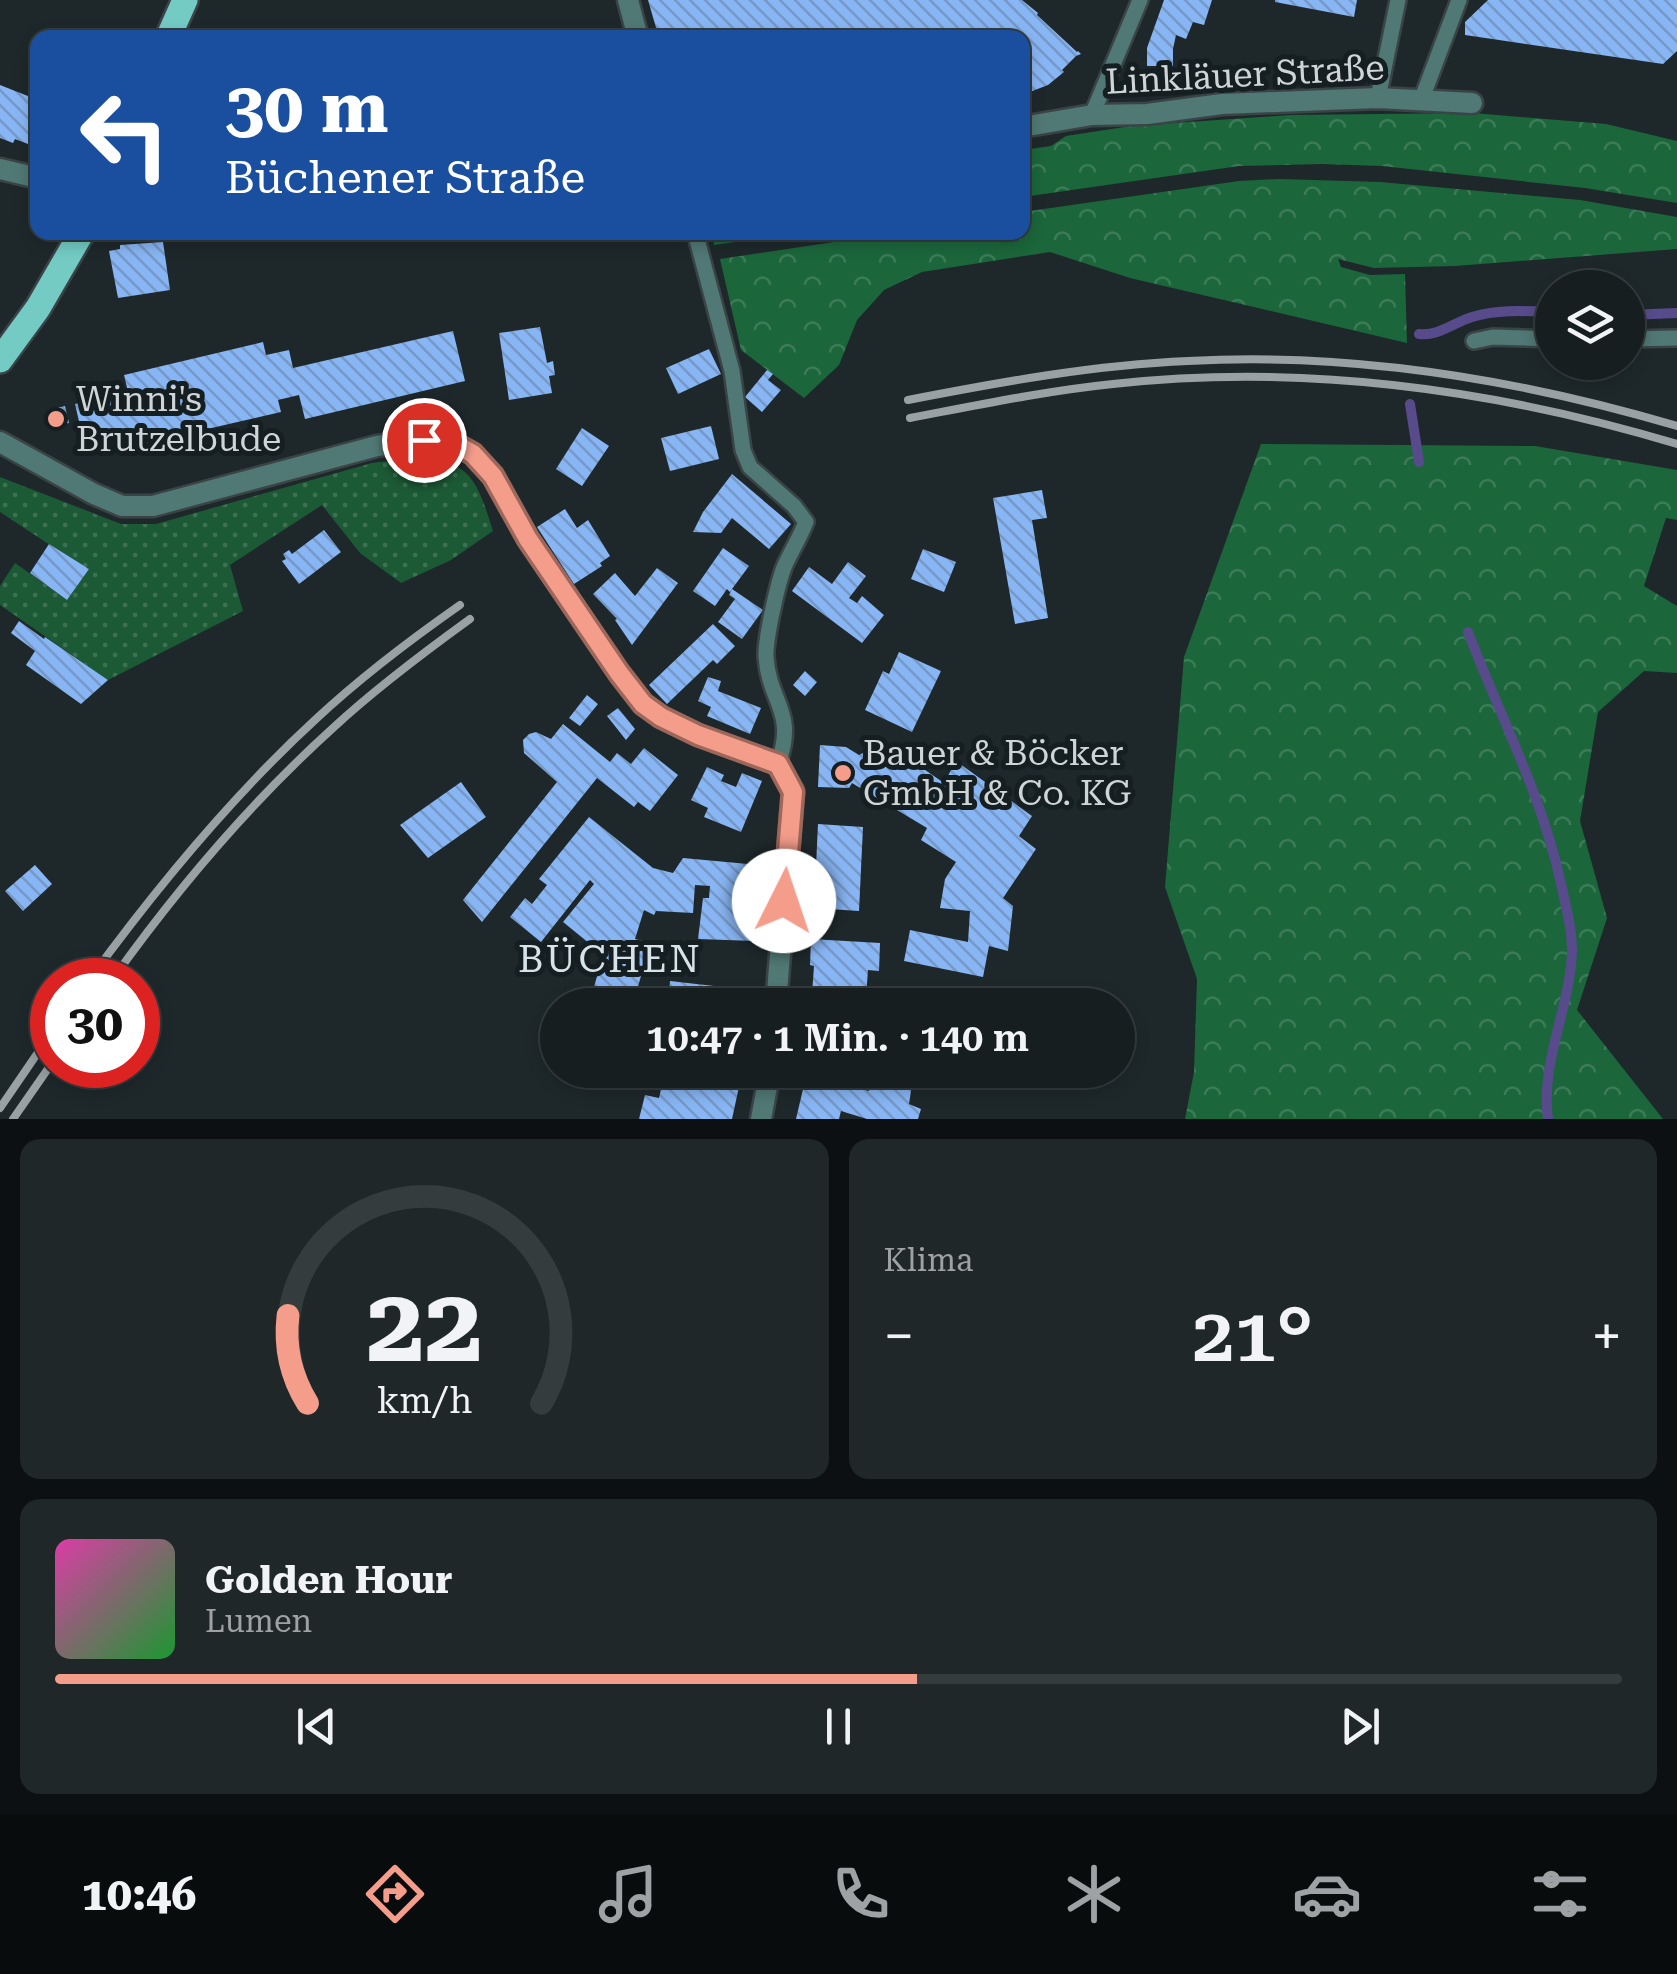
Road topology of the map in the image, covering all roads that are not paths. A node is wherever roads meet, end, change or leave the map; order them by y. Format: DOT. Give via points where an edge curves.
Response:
graph roads {
  1 [pos="185,0"];
  2 [pos="628,0"];
  3 [pos="1140,0"];
  4 [pos="1398,0"];
  5 [pos="1458,0"];
  6 [pos="172,30"];
  7 [pos="636,30"];
  8 [pos="1378,98"];
  9 [pos="1422,100"];
  10 [pos="1472,103"];
  11 [pos="1092,116"];
  12 [pos="1030,125"];
  13 [pos="0,170"];
  14 [pos="30,176"];
  15 [pos="77,240"];
  16 [pos="696,240"];
  17 [pos="1535,338"];
  18 [pos="1677,338"];
  19 [pos="1645,339"];
  20 [pos="1474,341"];
  21 [pos="0,360"];
  22 [pos="0,442"];
  23 [pos="778,764"];
  24 [pos="777,988"];
  25 [pos="767,1088"];
  26 [pos="761,1119"];
  1 -- 6 [label="main road"];
  2 -- 7 [label="street"];
  3 -- 11 [label="lane"];
  4 -- 8 [label="lane"];
  5 -- 9 [label="lane"];
  8 -- 9 [label="street, Linkläuer Straße"];
  8 -- 11 [label="street, Linkläuer Straße"];
  9 -- 10 [label="street, Linkläuer Straße"];
  11 -- 12 [label="street, Linkläuer Straße"];
  13 -- 14 [label="street"];
  15 -- 21 [label="main road"];
  16 -- 23 [label="lane" via="732,370 750,468 806,522 785,565 766,654 786,730"];
  17 -- 20 [label="lane"];
  18 -- 19 [label="lane"];
  22 -- 23 [label="street" via="122,506 153,506 377,446 450,441 493,476 528,539 643,704 698,735"];
  23 -- 24 [label="street" via="793,792"];
  25 -- 26 [label="street"];
}
